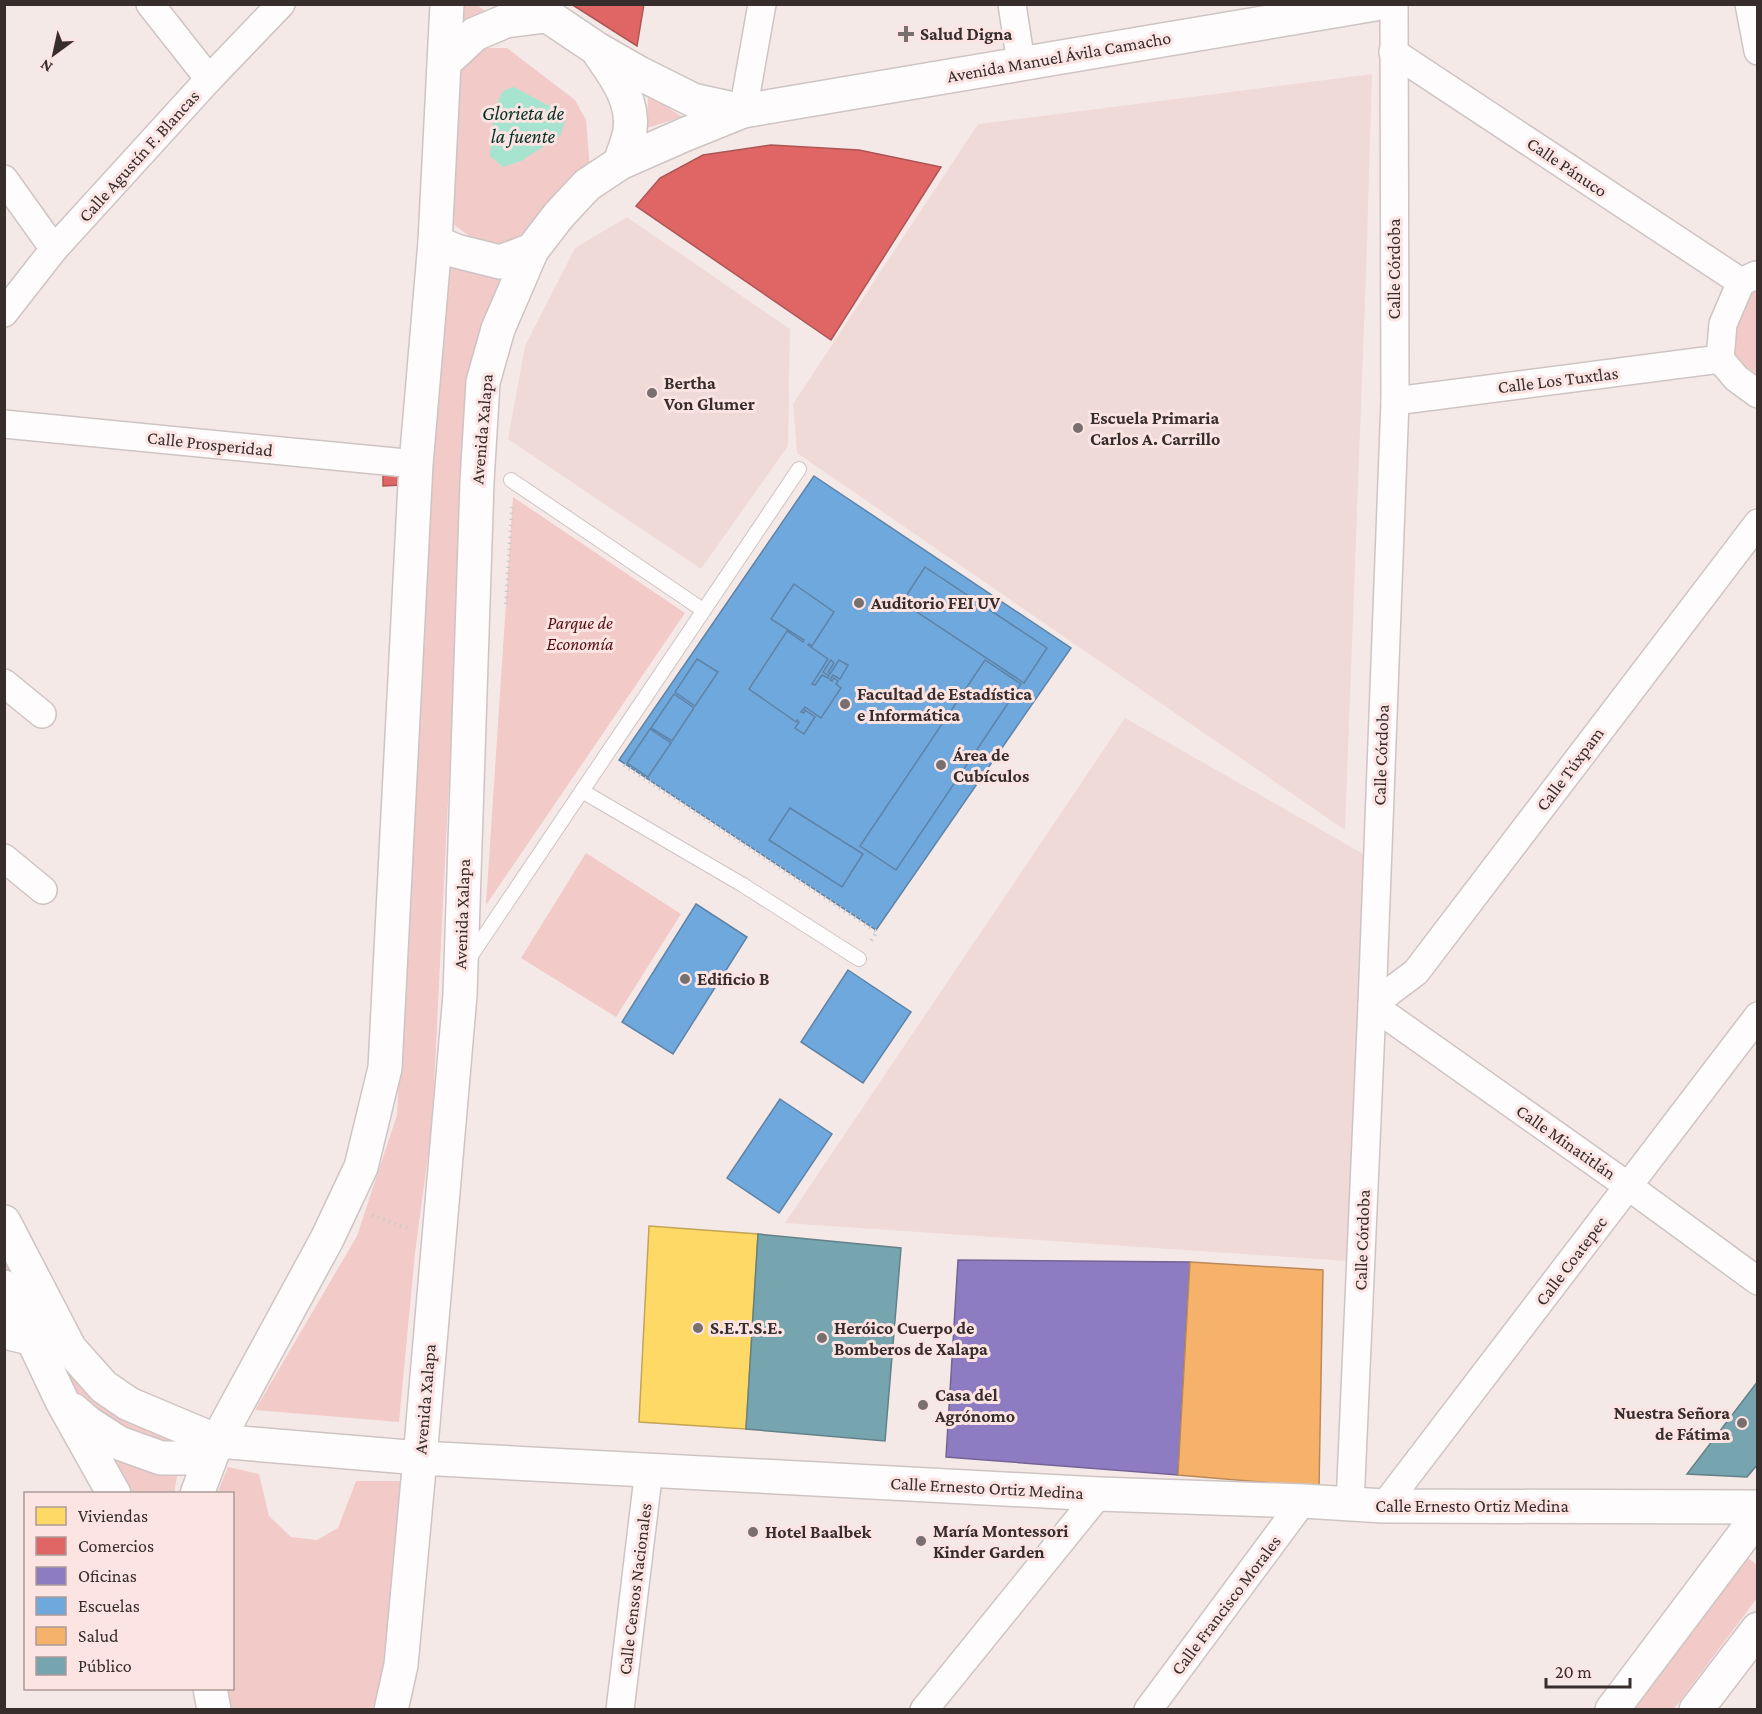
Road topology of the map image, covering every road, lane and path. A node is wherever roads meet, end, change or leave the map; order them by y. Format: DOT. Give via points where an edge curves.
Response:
graph roads {
  1 [pos="150,4"];
  2 [pos="281,4"];
  3 [pos="447,4"];
  4 [pos="762,4"];
  5 [pos="1012,4"];
  6 [pos="1375,4"];
  7 [pos="1394,4"];
  8 [pos="1749,4"];
  9 [pos="538,8"];
  10 [pos="597,49"];
  11 [pos="1758,51"];
  12 [pos="1394,52"];
  13 [pos="445,62"];
  14 [pos="1021,63"];
  15 [pos="209,79"];
  16 [pos="743,111"];
  17 [pos="620,163"];
  18 [pos="4,179"];
  19 [pos="435,242"];
  20 [pos="54,249"];
  21 [pos="532,250"];
  22 [pos="1749,278"];
  23 [pos="4,313"];
  24 [pos="1720,359"];
  25 [pos="1758,394"];
  26 [pos="1395,401"];
  27 [pos="4,424"];
  28 [pos="416,464"];
  29 [pos="799,469"];
  30 [pos="511,480"];
  31 [pos="513,497"];
  32 [pos="1758,523"];
  33 [pos="506,604"];
  34 [pos="703,610"];
  35 [pos="4,683"];
  36 [pos="42,714"];
  37 [pos="617,761"];
  38 [pos="582,791"];
  39 [pos="4,858"];
  40 [pos="43,890"];
  41 [pos="859,959"];
  42 [pos="460,972"];
  43 [pos="1372,1005"];
  44 [pos="1758,1016"];
  45 [pos="1628,1186"];
  46 [pos="344,1204"];
  47 [pos="4,1222"];
  48 [pos="439,1240"];
  49 [pos="1758,1281"];
  50 [pos="4,1287"];
  51 [pos="19,1339"];
  52 [pos="63,1401"];
  53 [pos="217,1441"];
  54 [pos="420,1458"];
  55 [pos="649,1469"];
  56 [pos="113,1492"];
  57 [pos="198,1492"];
  58 [pos="1099,1494"];
  59 [pos="1303,1501"];
  60 [pos="1350,1504"];
  61 [pos="1384,1506"];
  62 [pos="1758,1507"];
  63 [pos="1758,1516"];
  64 [pos="1758,1629"];
  65 [pos="210,1690"];
  66 [pos="214,1710"];
  67 [pos="391,1710"];
  68 [pos="620,1710"];
  69 [pos="924,1710"];
  70 [pos="1148,1710"];
  71 [pos="1612,1710"];
  72 [pos="1696,1710"];
  1 -- 15 [label="street"];
  2 -- 15 [label="street, Calle Agustín F. Blancas"];
  3 -- 13 [label="main road"];
  4 -- 16 [label="street"];
  5 -- 14 [label="street"];
  6 -- 14 [label="main road, Avenida Manuel Ávila Camacho"];
  7 -- 12 [label="street, Calle Córdoba"];
  8 -- 11 [label="street"];
  9 -- 10 [label="main road, Avenida Manuel Ávila Camacho"];
  9 -- 13 [label="main road" via="476,34"];
  10 -- 16 [label="main road, Avenida Manuel Ávila Camacho" via="693,100"];
  10 -- 17 [label="main road" via="621,83 629,107 630,131"];
  12 -- 22 [label="street, Calle Pánuco"];
  12 -- 26 [label="street, Calle Córdoba"];
  13 -- 19 [label="main road"];
  14 -- 16 [label="main road, Avenida Manuel Ávila Camacho"];
  15 -- 20 [label="street, Calle Agustín F. Blancas"];
  16 -- 17 [label="main road, Avenida Manuel Ávila Camacho"];
  17 -- 21 [label="main road, Avenida Xalapa" via="587,185"];
  18 -- 20 [label="street"];
  19 -- 21 [label="main road" via="456,252 500,262"];
  19 -- 28 [label="main road"];
  20 -- 23 [label="street, Calle Agustín F. Blancas"];
  21 -- 42 [label="main road, Avenida Xalapa" via="498,329 483,382"];
  22 -- 24 [label="street" via="1723,324"];
  24 -- 25 [label="street" via="1736,378"];
  24 -- 26 [label="street, Calle Los Tuxtlas"];
  26 -- 43 [label="street, Calle Córdoba"];
  27 -- 28 [label="street, Calle Prosperidad"];
  28 -- 46 [label="main road" via="385,1068 361,1167"];
  29 -- 34 [label="lane"];
  30 -- 34 [label="lane"];
  31 -- 33 [label="path"];
  32 -- 43 [label="street, Calle Túxpam" via="1416,972"];
  34 -- 38 [label="lane"];
  35 -- 36 [label="street"];
  37 -- 41 [label="path" via="878,932"];
  38 -- 41 [label="lane" via="743,885"];
  38 -- 42 [label="lane"];
  39 -- 40 [label="street"];
  42 -- 48 [label="main road, Avenida Xalapa"];
  43 -- 45 [label="street, Calle Minatitlán"];
  43 -- 60 [label="street, Calle Córdoba"];
  44 -- 45 [label="street, Calle Coatepec"];
  45 -- 49 [label="street, Calle Minatitlán"];
  45 -- 61 [label="street, Calle Coatepec"];
  46 -- 48 [label="path"];
  46 -- 53 [label="main road"];
  47 -- 53 [label="main road, Calle Ernesto Ortiz Medina" via="70,1349 104,1387 129,1404"];
  48 -- 54 [label="main road, Avenida Xalapa"];
  50 -- 51 [label="main road"];
  51 -- 52 [label="main road"];
  52 -- 53 [label="main road" via="119,1443 161,1458 189,1458"];
  52 -- 56 [label="main road"];
  53 -- 54 [label="main road, Calle Ernesto Ortiz Medina"];
  53 -- 57 [label="main road"];
  54 -- 55 [label="main road, Calle Ernesto Ortiz Medina"];
  54 -- 67 [label="main road, Avenida Xalapa" via="401,1665"];
  55 -- 58 [label="main road, Calle Ernesto Ortiz Medina"];
  55 -- 68 [label="street, Calle Censos Nacionales"];
  58 -- 59 [label="main road, Calle Ernesto Ortiz Medina"];
  58 -- 69 [label="street"];
  59 -- 60 [label="main road, Calle Ernesto Ortiz Medina"];
  59 -- 70 [label="street, Calle Francisco Morales"];
  60 -- 61 [label="main road, Calle Ernesto Ortiz Medina"];
  61 -- 62 [label="main road, Calle Ernesto Ortiz Medina"];
  63 -- 71 [label="main road"];
  64 -- 72 [label="main road"];
  65 -- 66 [label="main road"];
}
